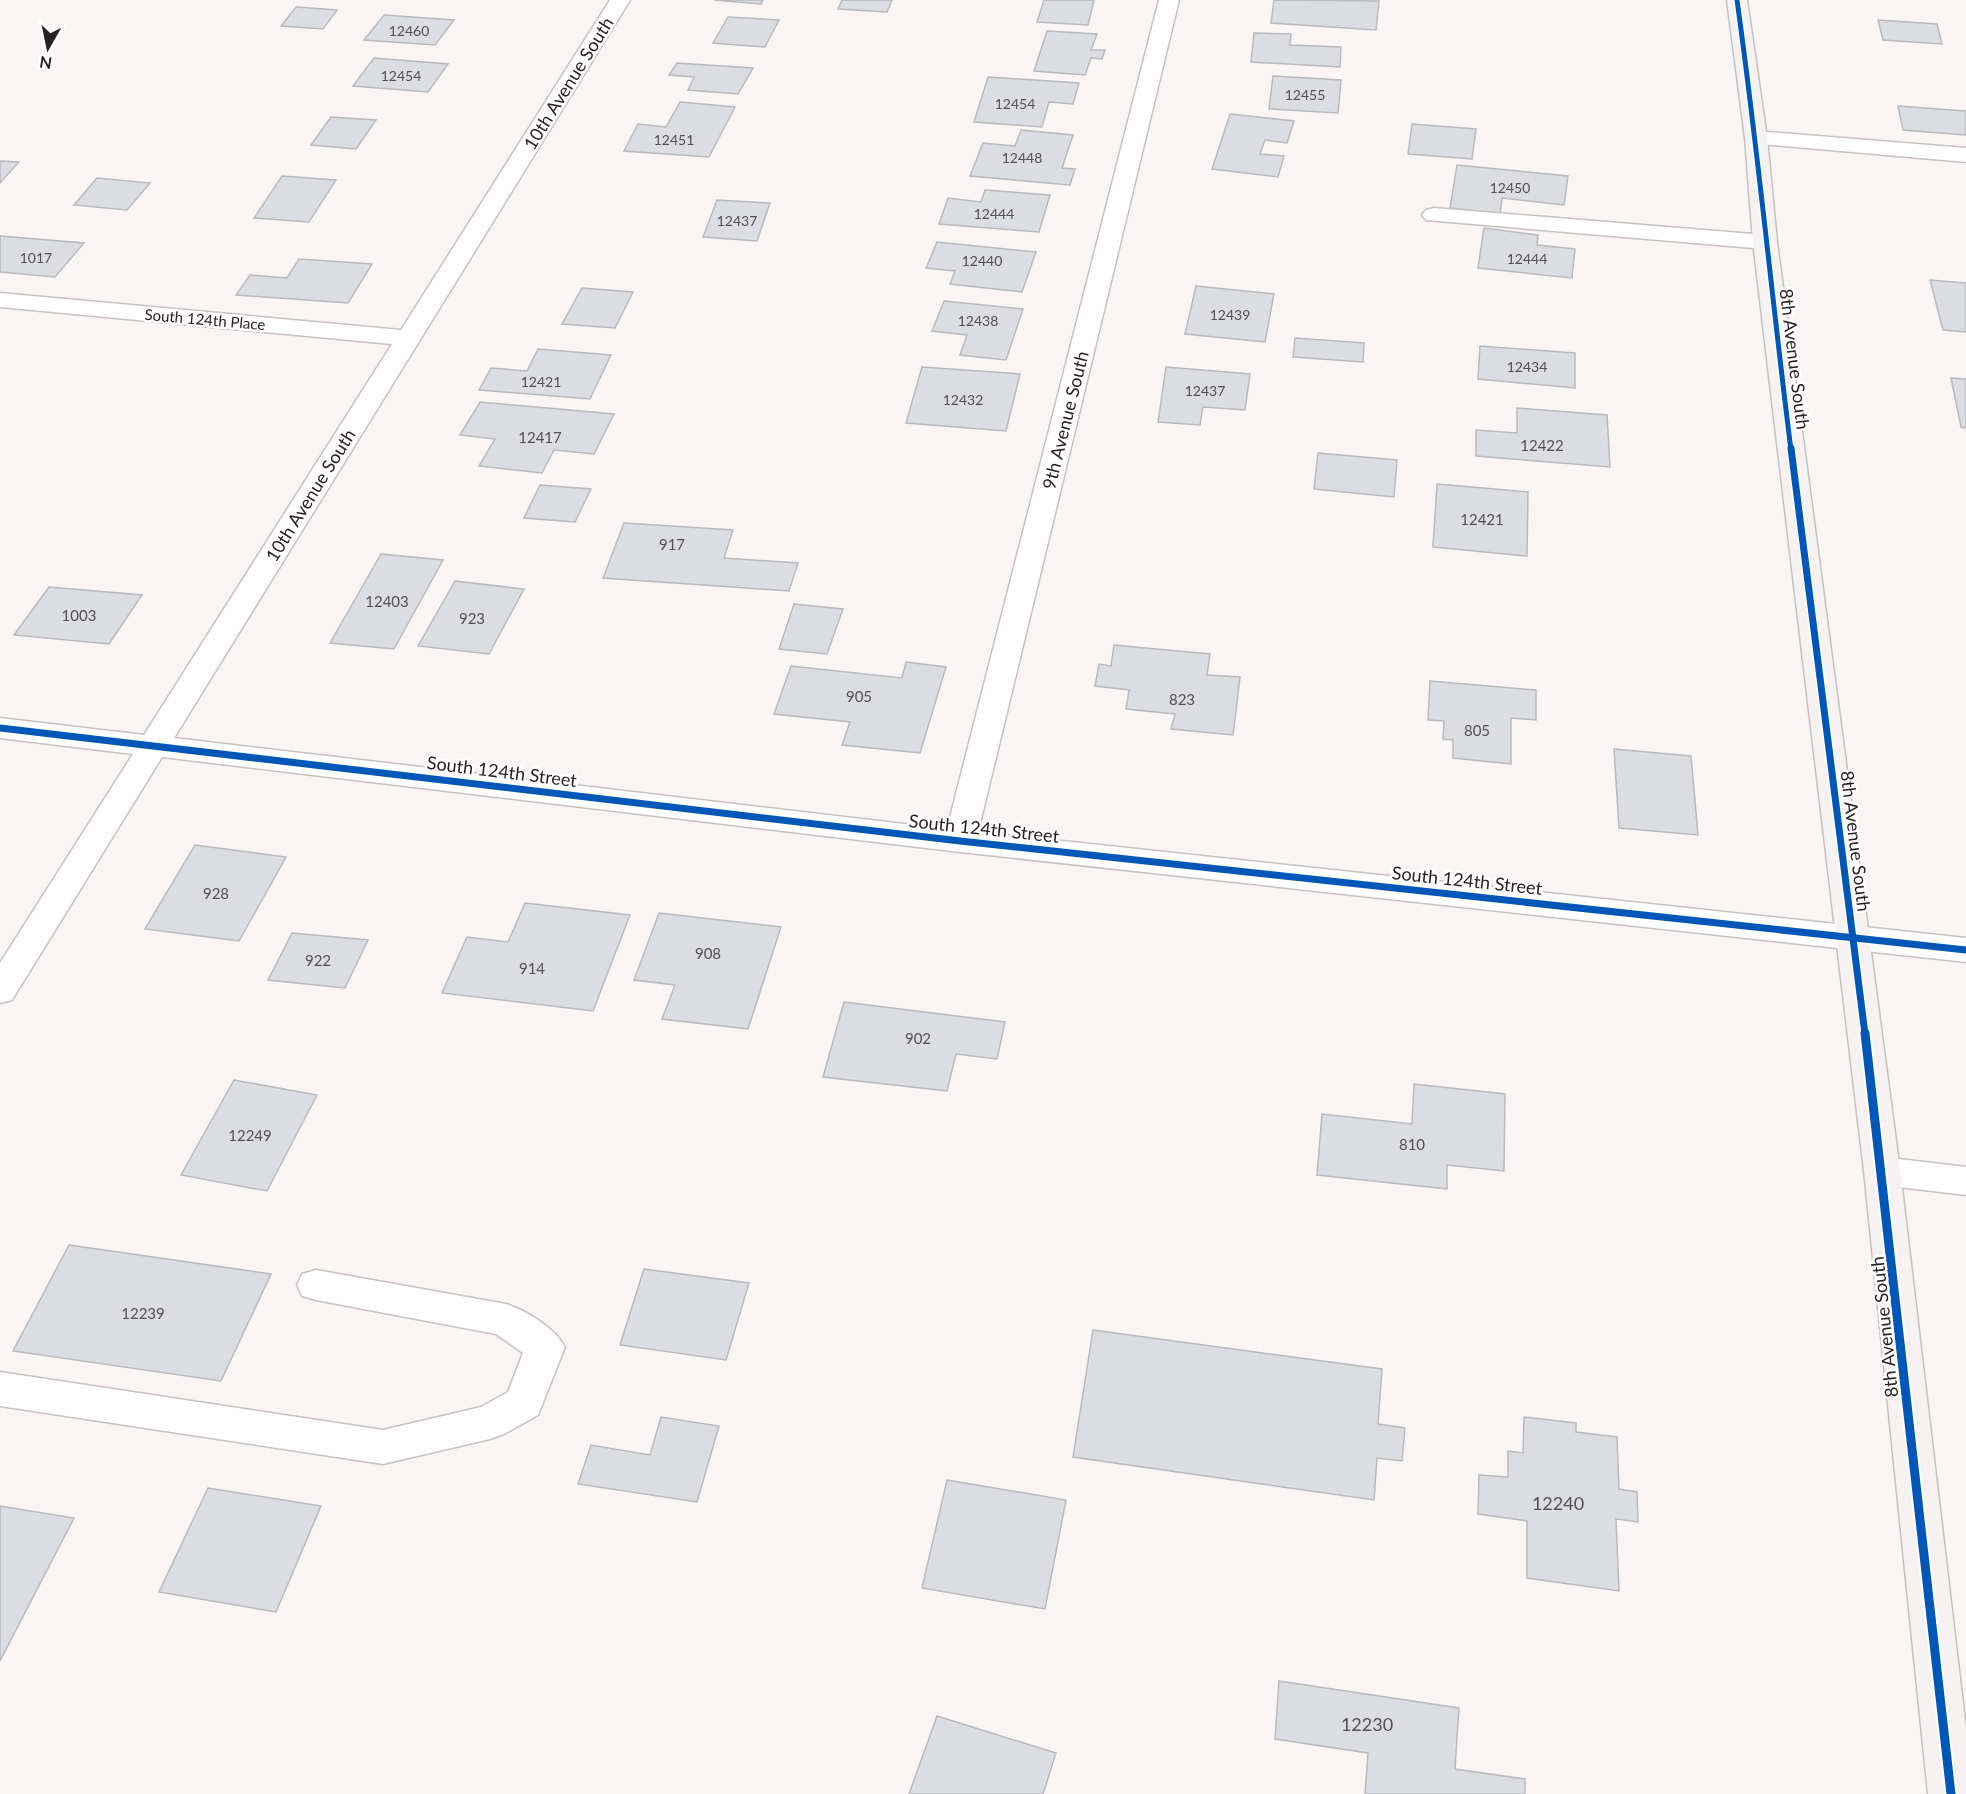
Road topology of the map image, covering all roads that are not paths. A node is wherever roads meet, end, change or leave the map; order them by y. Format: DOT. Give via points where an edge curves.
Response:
graph roads {
  1 [pos="620,0"];
  2 [pos="1169,0"];
  3 [pos="1737,0"];
  4 [pos="1756,138"];
  5 [pos="1966,155"];
  6 [pos="1434,215"];
  7 [pos="1765,242"];
  8 [pos="0,300"];
  9 [pos="409,338"];
  10 [pos="0,728"];
  11 [pos="152,744"];
  12 [pos="960,841"];
  13 [pos="1853,937"];
  14 [pos="1966,950"];
  15 [pos="0,991"];
  16 [pos="1882,1171"];
  17 [pos="1966,1181"];
  18 [pos="316,1285"];
  19 [pos="0,1389"];
  20 [pos="1951,1794"];
  1 -- 9 [label="street, 10th Avenue South"];
  2 -- 12 [label="street, 9th Avenue South"];
  3 -- 4 [label="street, 8th Avenue South"];
  4 -- 5 [label="street"];
  4 -- 7 [label="street, 8th Avenue South"];
  6 -- 7 [label="street"];
  7 -- 13 [label="street, 8th Avenue South"];
  8 -- 9 [label="street, South 124th Place"];
  9 -- 11 [label="street, 10th Avenue South"];
  10 -- 11 [label="street, South 124th Street"];
  11 -- 12 [label="street, South 124th Street"];
  11 -- 15 [label="street, 10th Avenue South"];
  12 -- 13 [label="street, South 124th Street"];
  13 -- 14 [label="street, South 124th Street"];
  13 -- 16 [label="street, 8th Avenue South"];
  16 -- 17 [label="street"];
  16 -- 20 [label="street, 8th Avenue South"];
  18 -- 19 [label="street" via="506,1320 545,1347 524,1404 490,1422 383,1447"];
}
